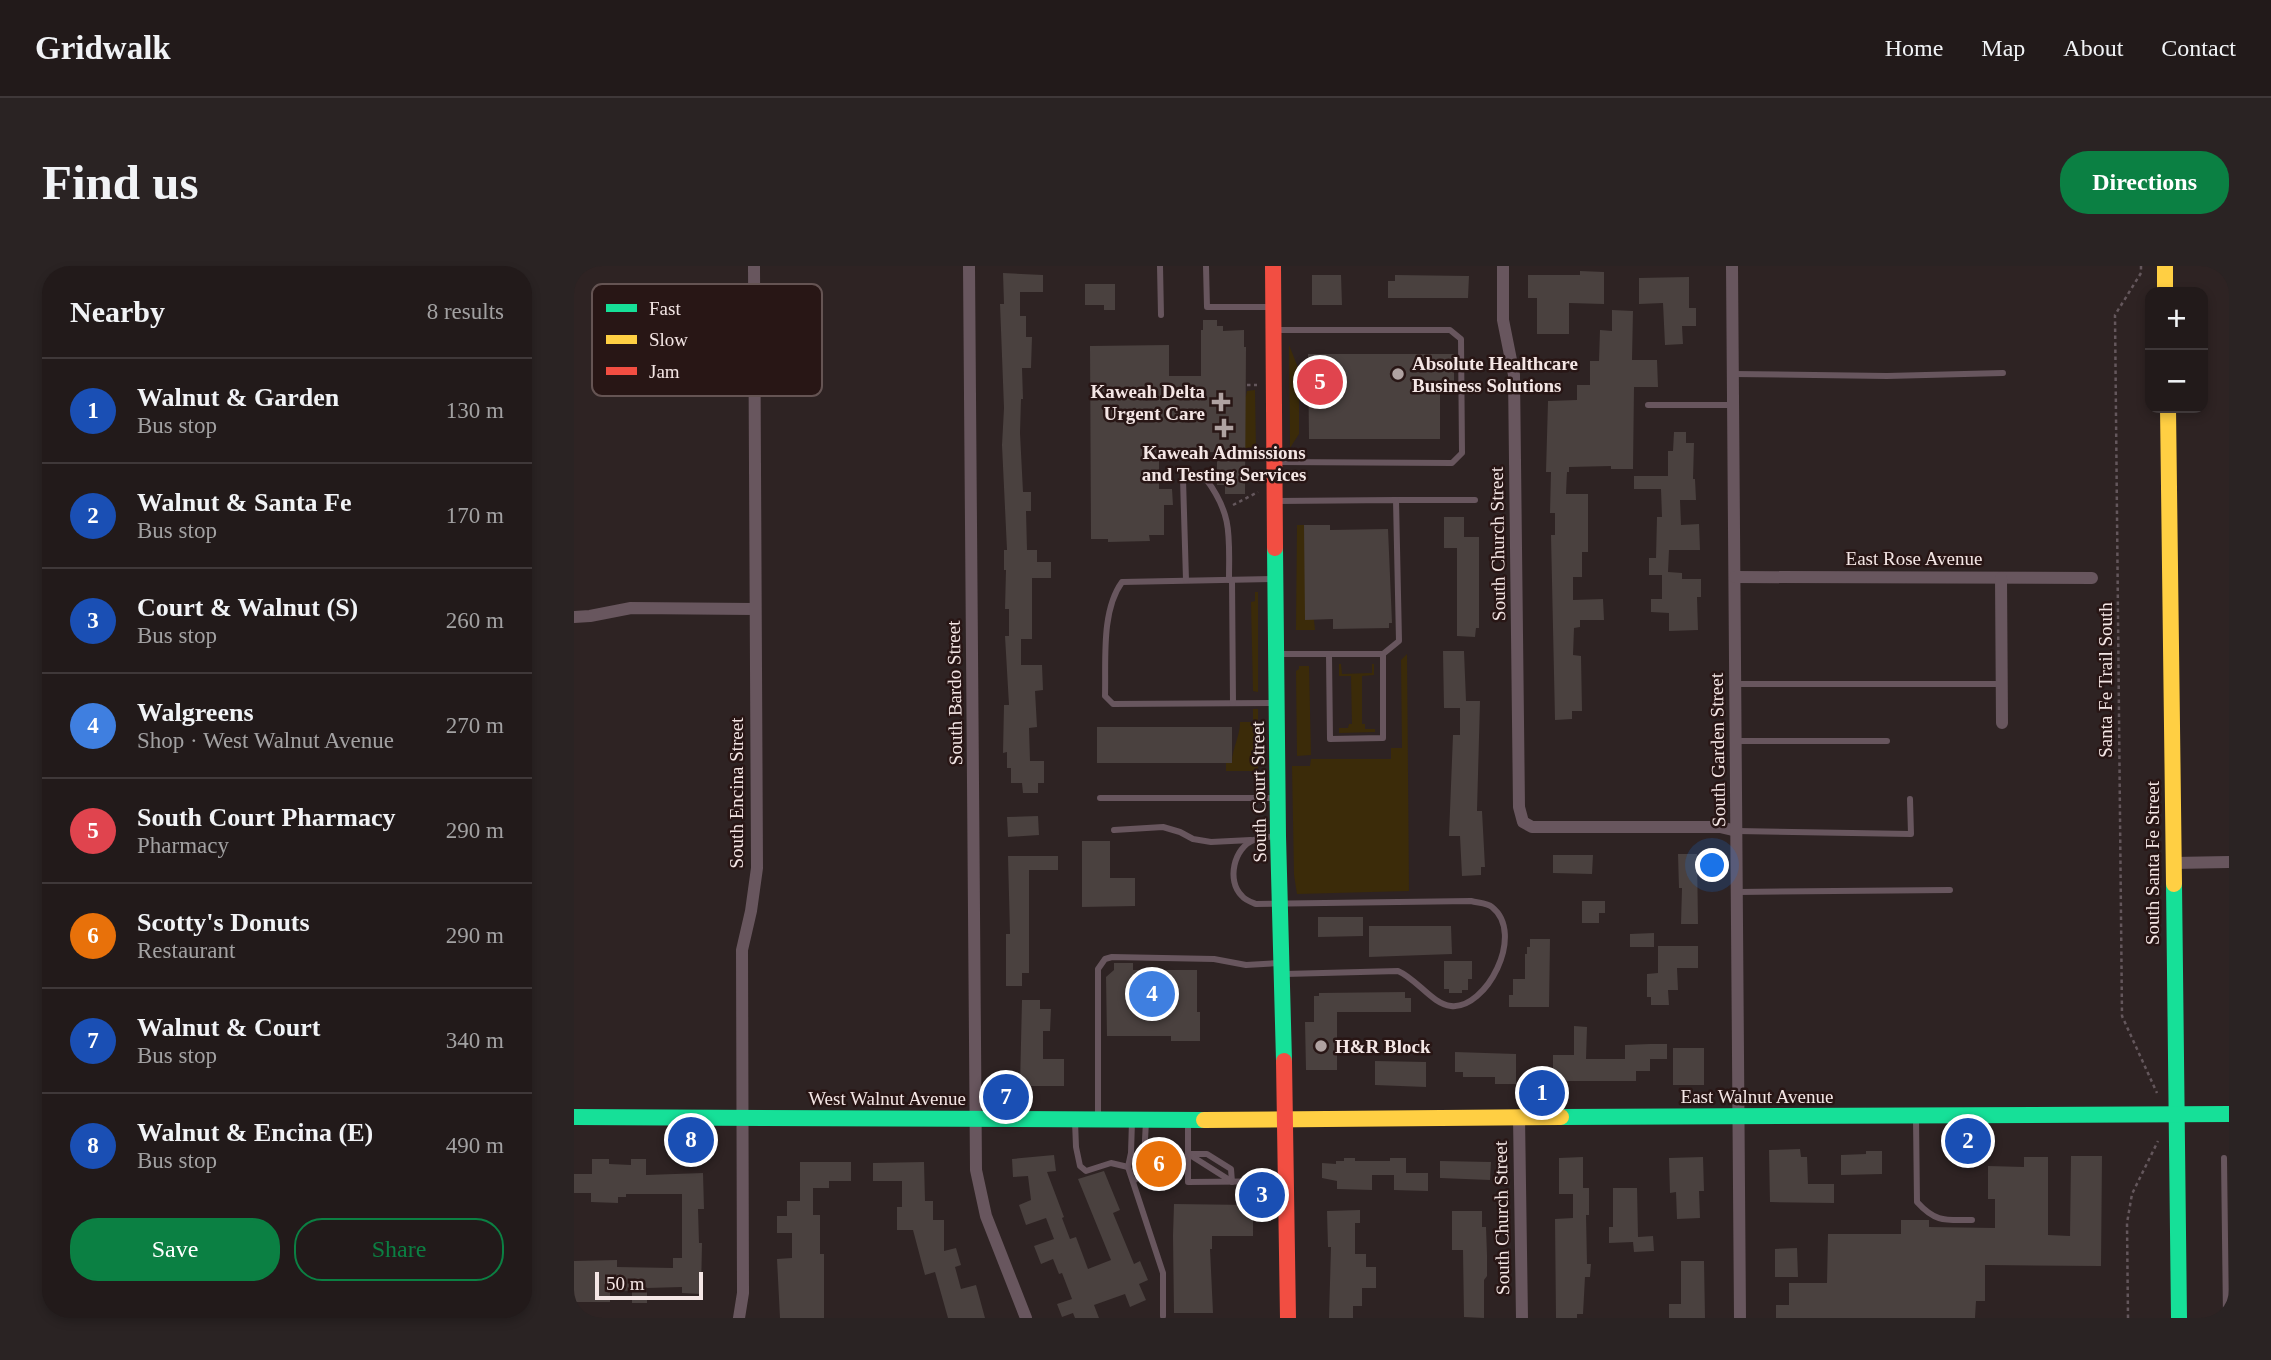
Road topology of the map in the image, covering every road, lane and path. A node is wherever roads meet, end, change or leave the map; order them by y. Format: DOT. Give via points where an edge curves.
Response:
graph roads {
  1 [pos="754,266"];
  2 [pos="969,266"];
  3 [pos="1160,266"];
  4 [pos="1206,266"];
  5 [pos="1273,266"];
  6 [pos="1503,266"];
  7 [pos="1732,266"];
  8 [pos="2141,266"];
  9 [pos="2165,266"];
  10 [pos="754,284"];
  11 [pos="2165,287"];
  12 [pos="1274,307"];
  13 [pos="1161,315"];
  14 [pos="1275,330"];
  15 [pos="1300,368"];
  16 [pos="1308,368"];
  17 [pos="2003,373"];
  18 [pos="1733,374"];
  19 [pos="1247,385"];
  20 [pos="1257,385"];
  21 [pos="754,396"];
  22 [pos="1648,405"];
  23 [pos="1733,405"];
  24 [pos="2168,413"];
  25 [pos="1276,462"];
  26 [pos="1258,492"];
  27 [pos="1396,500"];
  28 [pos="1475,500"];
  29 [pos="1276,501"];
  30 [pos="1224,509"];
  31 [pos="1735,577"];
  32 [pos="2001,578"];
  33 [pos="2092,578"];
  34 [pos="1276,579"];
  35 [pos="1186,580"];
  36 [pos="1230,580"];
  37 [pos="754,609"];
  38 [pos="574,617"];
  39 [pos="1277,654"];
  40 [pos="1383,654"];
  41 [pos="1329,655"];
  42 [pos="1736,684"];
  43 [pos="2002,684"];
  44 [pos="1233,702"];
  45 [pos="1277,703"];
  46 [pos="2002,723"];
  47 [pos="1736,741"];
  48 [pos="1887,741"];
  49 [pos="1100,797"];
  50 [pos="1278,797"];
  51 [pos="1910,799"];
  52 [pos="1114,830"];
  53 [pos="1737,831"];
  54 [pos="1278,836"];
  55 [pos="1253,840"];
  56 [pos="2229,862"];
  57 [pos="2173,863"];
  58 [pos="1950,890"];
  59 [pos="1738,892"];
  60 [pos="1281,903"];
  61 [pos="1283,968"];
  62 [pos="2157,1093"];
  63 [pos="2229,1114"];
  64 [pos="2176,1116"];
  65 [pos="574,1117"];
  66 [pos="1519,1117"];
  67 [pos="1738,1117"];
  68 [pos="1916,1117"];
  69 [pos="743,1118"];
  70 [pos="976,1119"];
  71 [pos="1075,1119"];
  72 [pos="1098,1119"];
  73 [pos="1139,1119"];
  74 [pos="1284,1119"];
  75 [pos="1188,1120"];
  76 [pos="2158,1141"];
  77 [pos="1188,1154"];
  78 [pos="2224,1158"];
  79 [pos="1144,1159"];
  80 [pos="1128,1167"];
  81 [pos="1144,1169"];
  82 [pos="1133,1181"];
  83 [pos="1286,1181"];
  84 [pos="1232,1182"];
  85 [pos="1972,1220"];
  86 [pos="1163,1316"];
  87 [pos="738,1318"];
  88 [pos="1026,1318"];
  89 [pos="1288,1318"];
  90 [pos="1522,1318"];
  91 [pos="1740,1318"];
  92 [pos="2128,1318"];
  93 [pos="2179,1318"];
  94 [pos="2225,1318"];
  1 -- 10 [label="street, South Encina Street"];
  2 -- 70 [label="street, South Bardo Street"];
  3 -- 13 [label="lane"];
  4 -- 12 [label="lane" via="1207,307"];
  5 -- 12 [label="street, South Court Street"];
  6 -- 53 [label="street, South Church Street" via="1503,320 1514,375 1519,807 1523,822 1532,827 1720,827"];
  7 -- 18 [label="street, South Garden Street"];
  8 -- 62 [label="path, Santa Fe Trail South" via="2115,315 2122,1016"];
  9 -- 11 [label="street"];
  12 -- 14 [label="street, South Court Street"];
  14 -- 25 [label="street, South Court Street"];
  14 -- 25 [label="lane" via="1450,330 1461,339 1462,441 1462,453 1452,463"];
  15 -- 16 [label="path"];
  17 -- 18 [label="lane"];
  18 -- 23 [label="street, South Garden Street"];
  19 -- 20 [label="path"];
  21 -- 37 [label="street, South Encina Street"];
  22 -- 23 [label="lane"];
  23 -- 31 [label="street, South Garden Street"];
  24 -- 57 [label="street, South Santa Fe Street"];
  25 -- 29 [label="street, South Court Street"];
  26 -- 30 [label="path"];
  27 -- 28 [label="lane"];
  27 -- 29 [label="lane"];
  27 -- 40 [label="lane" via="1399,641"];
  29 -- 34 [label="street, South Court Street"];
  30 -- 35 [label="lane" via="1206,479 1183,479"];
  30 -- 36 [label="lane" via="1229,523"];
  31 -- 32 [label="street, East Rose Avenue"];
  31 -- 42 [label="street, South Garden Street"];
  32 -- 33 [label="street, East Rose Avenue"];
  32 -- 43 [label="street"];
  34 -- 36 [label="lane"];
  34 -- 39 [label="street, South Court Street"];
  35 -- 36 [label="lane"];
  35 -- 44 [label="lane" via="1122,582 1115,592 1108,626 1105,696 1113,704"];
  36 -- 44 [label="lane"];
  37 -- 38 [label="street" via="631,608"];
  37 -- 69 [label="street, South Encina Street" via="757,868 742,950"];
  39 -- 41 [label="lane"];
  39 -- 45 [label="street, South Court Street"];
  40 -- 41 [label="lane"];
  40 -- 41 [label="lane" via="1383,738 1330,739"];
  42 -- 43 [label="lane"];
  42 -- 47 [label="street, South Garden Street"];
  43 -- 46 [label="street"];
  44 -- 45 [label="lane"];
  45 -- 50 [label="street, South Court Street"];
  47 -- 48 [label="lane"];
  47 -- 53 [label="street, South Garden Street"];
  49 -- 50 [label="lane"];
  50 -- 54 [label="street, South Court Street"];
  51 -- 53 [label="lane" via="1911,834"];
  52 -- 55 [label="lane" via="1163,827 1211,842"];
  53 -- 59 [label="street, South Garden Street"];
  54 -- 55 [label="lane"];
  54 -- 60 [label="street, South Court Street"];
  55 -- 60 [label="lane" via="1236,856 1237,891 1256,904"];
  56 -- 57 [label="street"];
  57 -- 64 [label="street, South Santa Fe Street"];
  58 -- 59 [label="lane"];
  59 -- 67 [label="street, South Garden Street"];
  60 -- 61 [label="street, South Court Street"];
  60 -- 61 [label="lane" via="1471,901 1490,905 1503,919 1507,942 1483,991 1451,1006 1435,1000 1398,971"];
  61 -- 72 [label="lane" via="1214,959 1105,960 1098,969"];
  61 -- 74 [label="street, South Court Street"];
  63 -- 64 [label="street, East Walnut Avenue"];
  64 -- 68 [label="street, East Walnut Avenue"];
  64 -- 93 [label="street, South Santa Fe Street"];
  65 -- 69 [label="street, West Walnut Avenue"];
  66 -- 67 [label="street, East Walnut Avenue"];
  66 -- 74 [label="street, East Walnut Avenue"];
  66 -- 90 [label="street, South Church Street"];
  67 -- 68 [label="street, East Walnut Avenue"];
  67 -- 91 [label="street, South Garden Street"];
  68 -- 85 [label="lane" via="1917,1202 1939,1220"];
  69 -- 70 [label="street, West Walnut Avenue"];
  69 -- 87 [label="street, South Encina Street" via="743,1293"];
  70 -- 71 [label="street, West Walnut Avenue"];
  70 -- 88 [label="street, South Bardo Street" via="979,1190"];
  71 -- 72 [label="street, West Walnut Avenue"];
  71 -- 80 [label="lane" via="1080,1166 1086,1171 1111,1163"];
  72 -- 73 [label="street, West Walnut Avenue"];
  73 -- 75 [label="street, West Walnut Avenue"];
  73 -- 79 [label="lane"];
  73 -- 80 [label="lane"];
  74 -- 75 [label="street, West Walnut Avenue"];
  74 -- 83 [label="street, South Court Street"];
  75 -- 77 [label="lane"];
  76 -- 92 [label="path" via="2132,1195"];
  77 -- 84 [label="lane"];
  77 -- 84 [label="lane" via="1207,1154 1231,1168"];
  77 -- 84 [label="lane" via="1188,1182"];
  78 -- 94 [label="lane"];
  80 -- 82 [label="lane"];
  81 -- 82 [label="lane"];
  82 -- 86 [label="lane" via="1163,1273"];
  83 -- 84 [label="lane"];
  83 -- 89 [label="street, South Court Street"];
}
